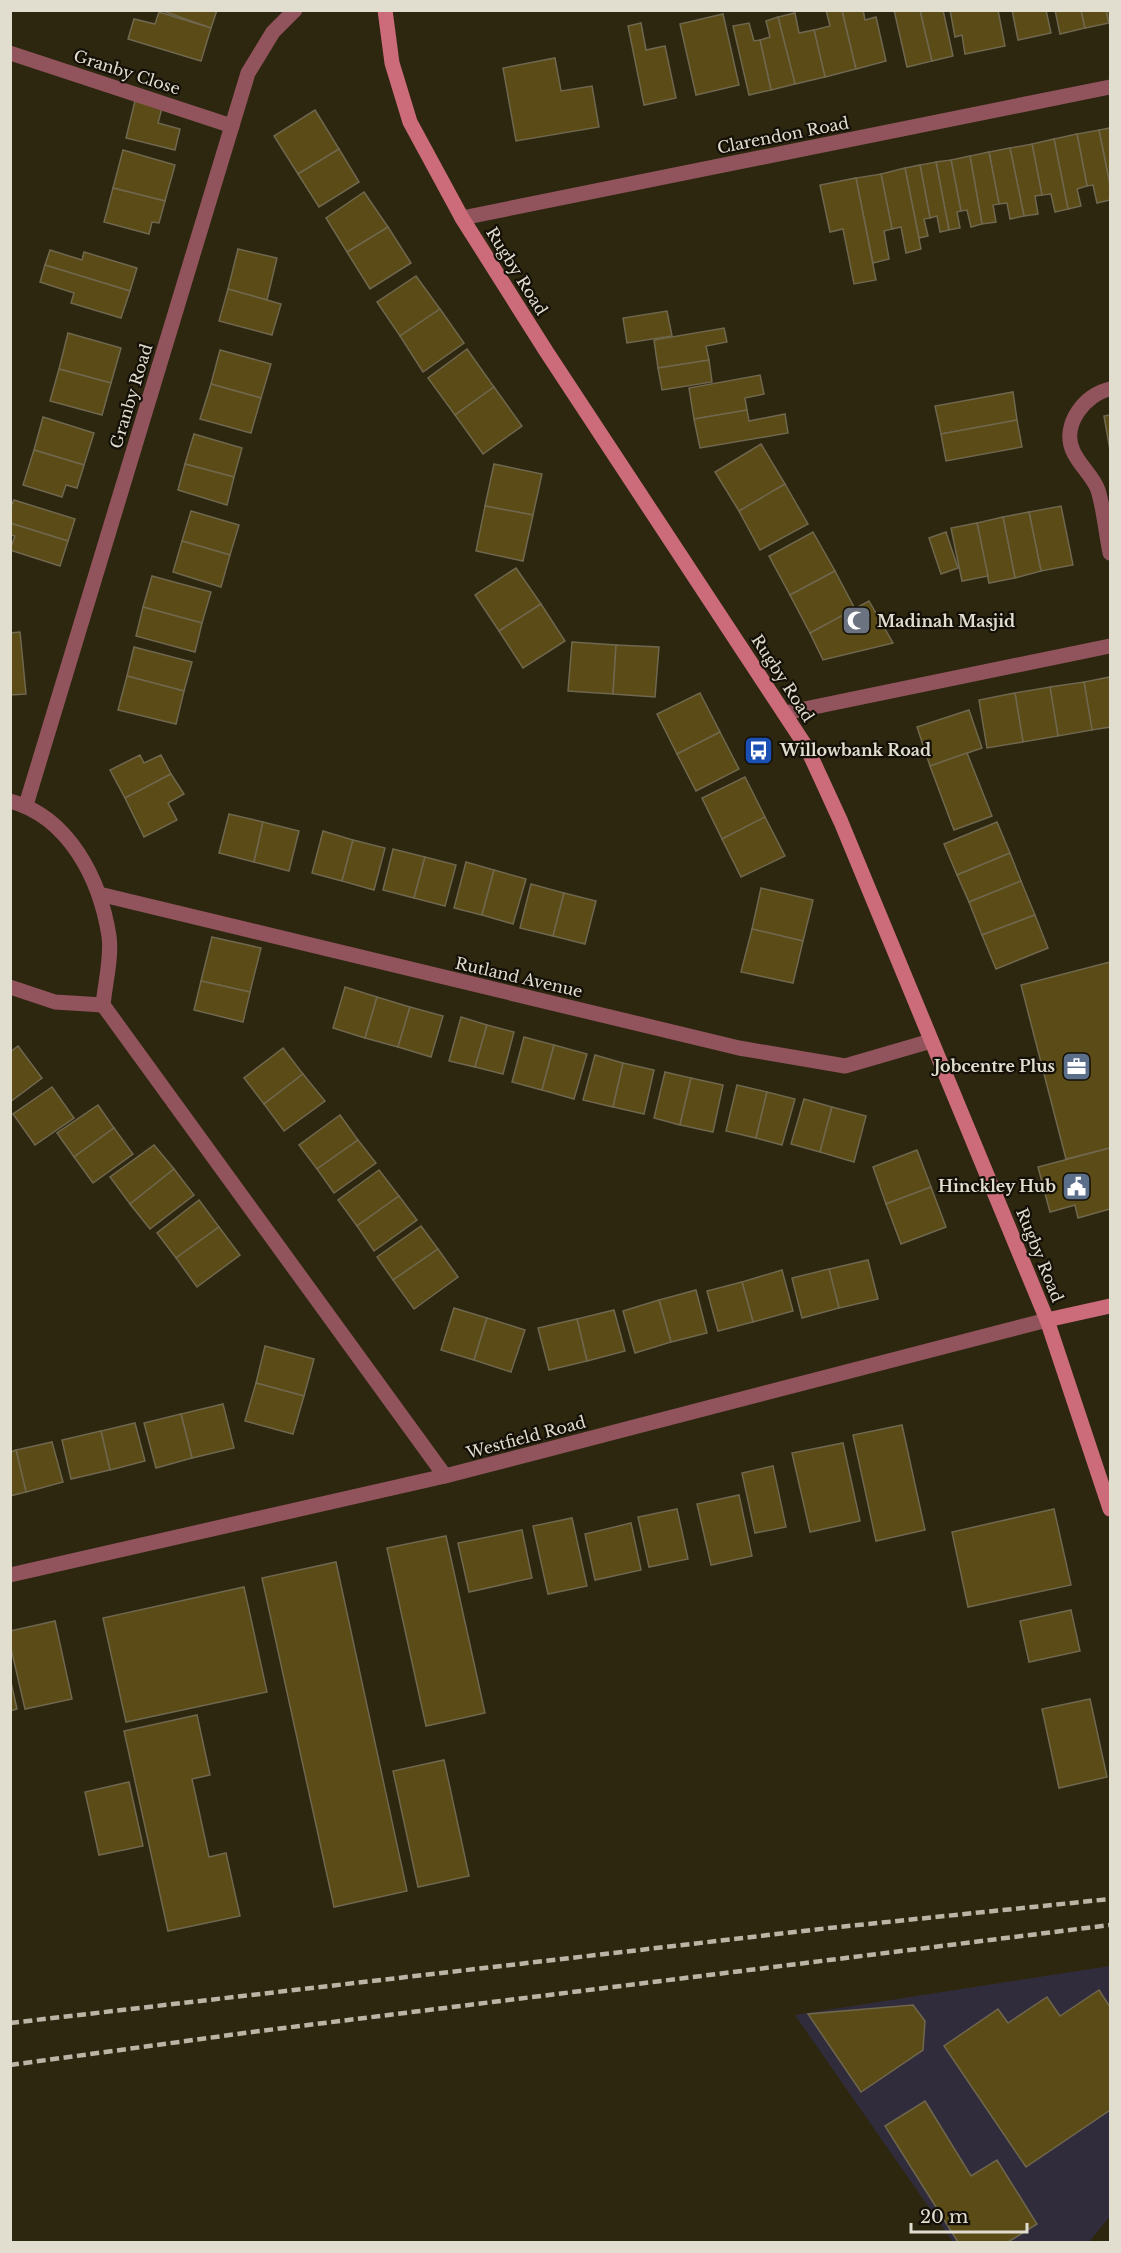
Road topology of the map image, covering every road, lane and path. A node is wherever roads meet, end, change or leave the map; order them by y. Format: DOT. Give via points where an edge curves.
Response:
graph roads {
  1 [pos="295,10"];
  2 [pos="385,10"];
  3 [pos="10,52"];
  4 [pos="1110,87"];
  5 [pos="232,126"];
  6 [pos="462,218"];
  7 [pos="1110,389"];
  8 [pos="1110,553"];
  9 [pos="1110,646"];
  10 [pos="785,713"];
  11 [pos="18,803"];
  12 [pos="99,894"];
  13 [pos="10,987"];
  14 [pos="103,1005"];
  15 [pos="931,1041"];
  16 [pos="1110,1306"];
  17 [pos="1047,1320"];
  18 [pos="445,1476"];
  19 [pos="1110,1509"];
  20 [pos="10,1575"];
  1 -- 5 [label="street, Granby Road" via="273,32 248,73"];
  2 -- 6 [label="main road, Rugby Road" via="392,63 410,122"];
  3 -- 5 [label="street, Granby Close"];
  4 -- 6 [label="street, Clarendon Road"];
  5 -- 11 [label="street, Granby Road"];
  6 -- 10 [label="main road, Rugby Road"];
  7 -- 8 [label="street" via="1100,391 1083,404 1071,426 1072,450 1098,488"];
  9 -- 10 [label="street"];
  10 -- 15 [label="main road, Rugby Road" via="807,748 841,822"];
  11 -- 12 [label="street" via="56,825 81,855"];
  12 -- 14 [label="street" via="109,938"];
  12 -- 15 [label="street, Rutland Avenue" via="739,1048 845,1066"];
  13 -- 14 [label="street" via="55,1002"];
  14 -- 18 [label="street"];
  15 -- 17 [label="main road, Rugby Road"];
  16 -- 17 [label="main road"];
  17 -- 18 [label="street, Westfield Road"];
  17 -- 19 [label="main road, Rugby Road"];
  18 -- 20 [label="street, Westfield Road"];
}
